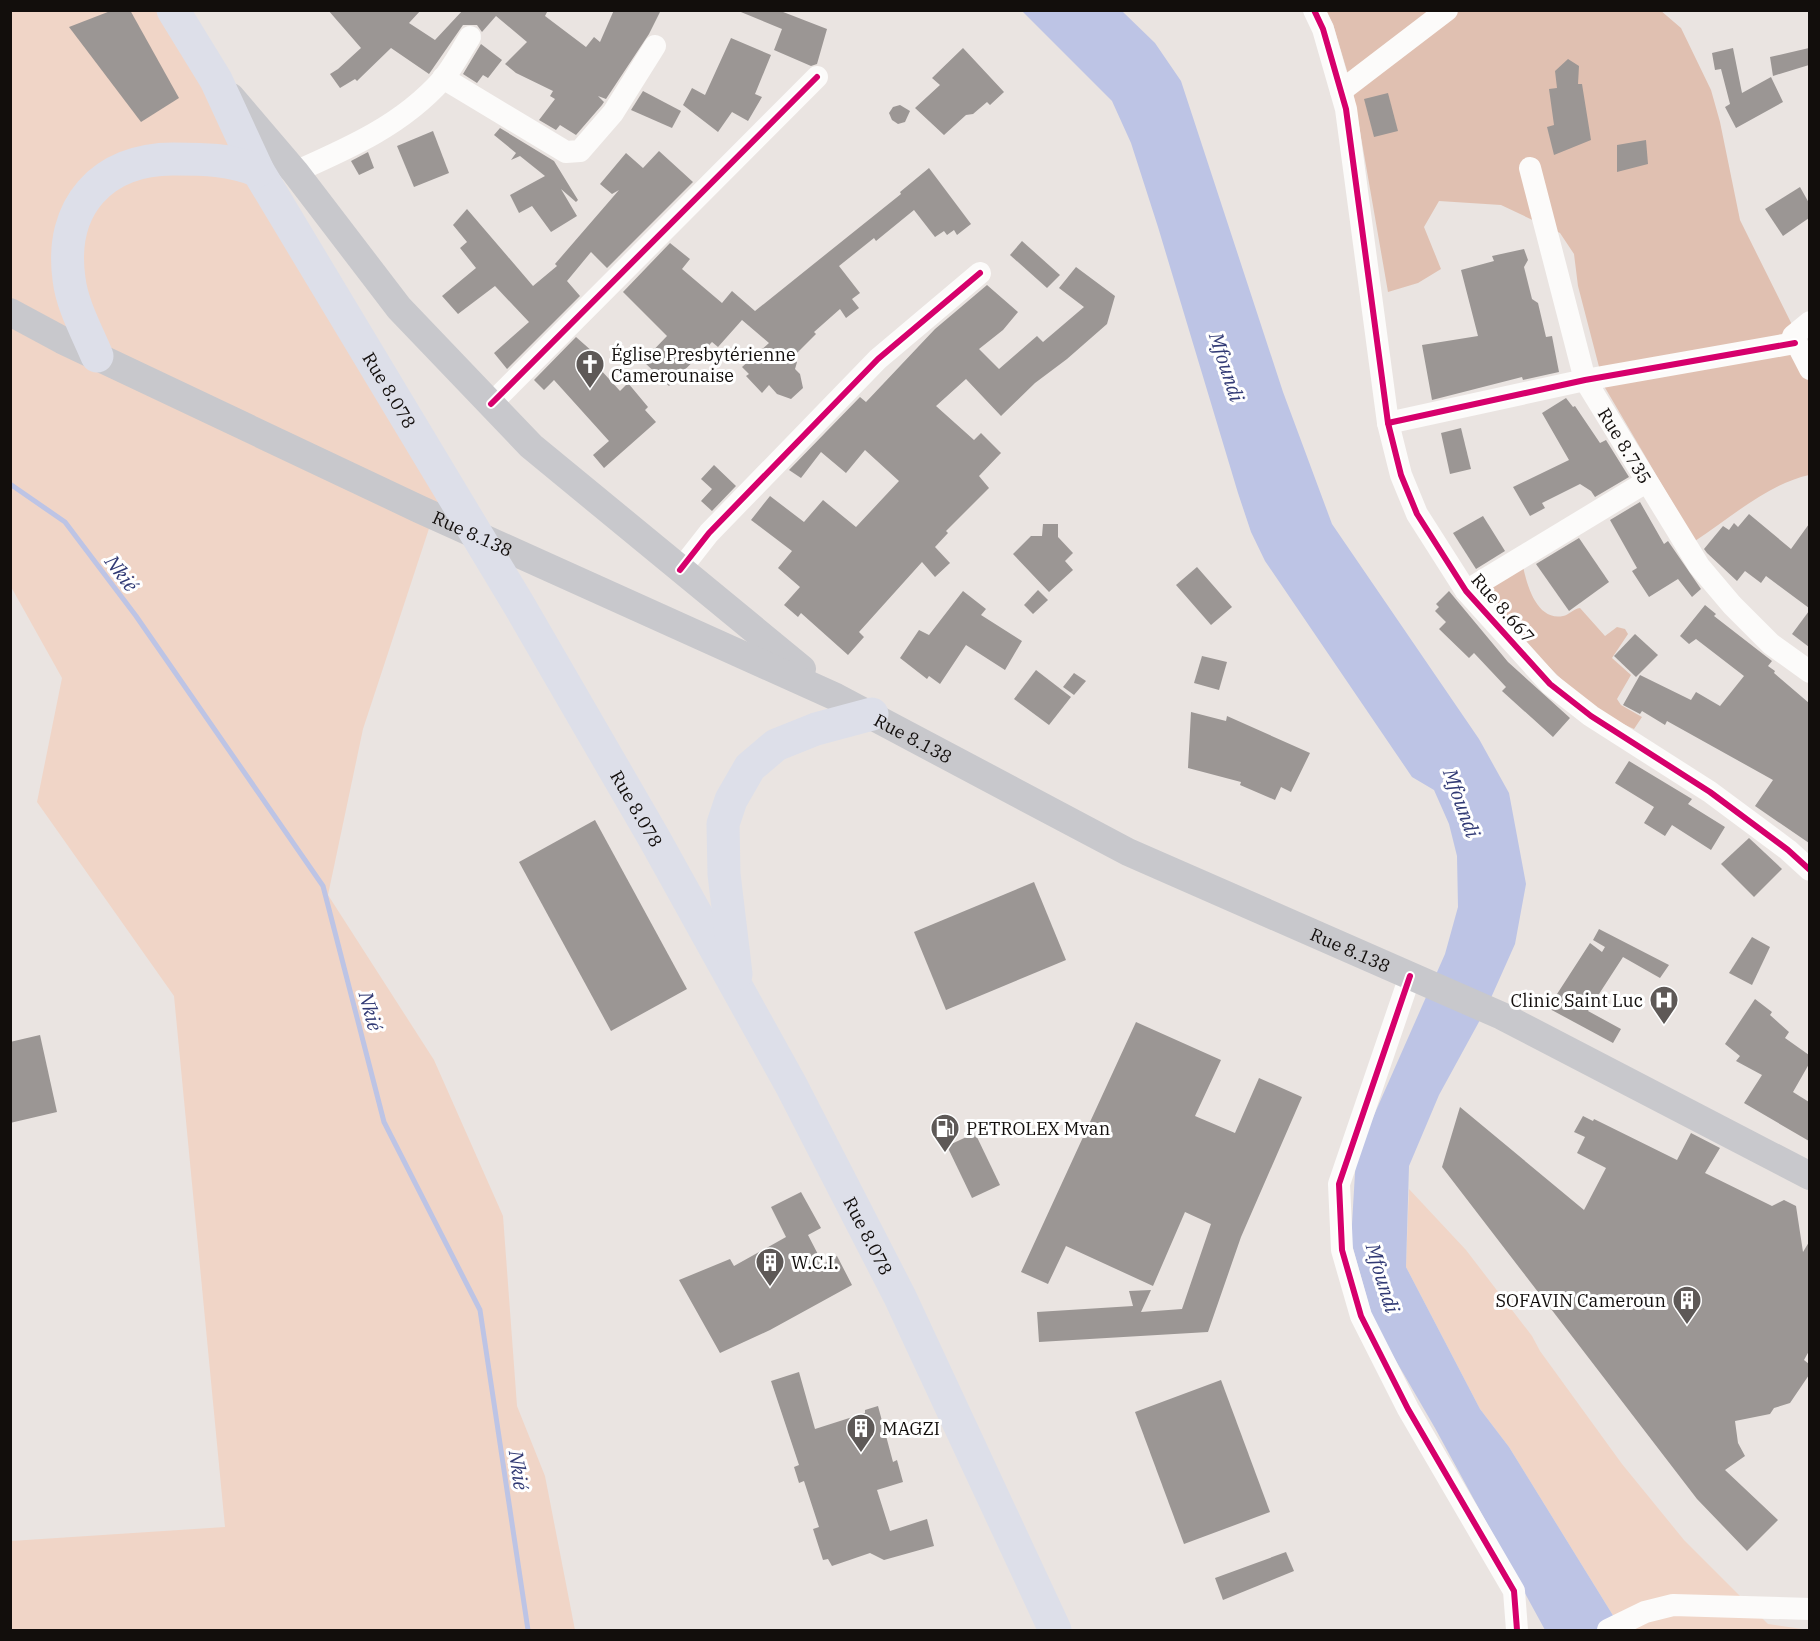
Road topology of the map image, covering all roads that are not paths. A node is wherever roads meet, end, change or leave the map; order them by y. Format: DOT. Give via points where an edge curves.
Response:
graph roads {
  1 [pos="1314,10"];
  2 [pos="1447,10"];
  3 [pos="173,11"];
  4 [pos="470,37"];
  5 [pos="655,46"];
  6 [pos="817,77"];
  7 [pos="443,78"];
  8 [pos="216,80"];
  9 [pos="1341,91"];
  10 [pos="1530,168"];
  11 [pos="258,171"];
  12 [pos="295,172"];
  13 [pos="980,273"];
  14 [pos="10,312"];
  15 [pos="1809,322"];
  16 [pos="1795,343"];
  17 [pos="97,356"];
  18 [pos="1809,369"];
  19 [pos="1585,380"];
  20 [pos="491,404"];
  21 [pos="1388,423"];
  22 [pos="1646,482"];
  23 [pos="680,570"];
  24 [pos="1466,591"];
  25 [pos="1809,672"];
  26 [pos="836,697"];
  27 [pos="872,714"];
  28 [pos="1809,870"];
  29 [pos="1416,978"];
  30 [pos="738,990"];
  31 [pos="1809,1176"];
  32 [pos="1809,1609"];
  33 [pos="1614,1627"];
  34 [pos="1055,1630"];
  35 [pos="1517,1630"];
  1 -- 9 [label="street, Rue 8.667"];
  2 -- 9 [label="street"];
  3 -- 8 [label="highway, Rue 8.078"];
  4 -- 7 [label="street"];
  5 -- 7 [label="street" via="613,113 580,151 573,153"];
  6 -- 20 [label="street"];
  7 -- 12 [label="street" via="415,106 367,140"];
  8 -- 11 [label="highway, Rue 8.078"];
  8 -- 12 [label="main road"];
  9 -- 21 [label="street, Rue 8.667"];
  10 -- 19 [label="street, Rue 8.735"];
  11 -- 17 [label="highway" via="239,163 155,159 124,166 96,184 77,211 70,240 69,279"];
  11 -- 30 [label="highway, Rue 8.078" via="513,596"];
  12 -- 20 [label="main road" via="399,308"];
  13 -- 23 [label="street" via="878,359 709,533"];
  14 -- 17 [label="main road, Rue 8.138"];
  15 -- 16 [label="street" via="1793,336"];
  16 -- 18 [label="street"];
  16 -- 19 [label="street"];
  17 -- 26 [label="main road, Rue 8.138" via="419,509"];
  19 -- 21 [label="street"];
  19 -- 22 [label="street, Rue 8.735"];
  20 -- 23 [label="main road" via="531,446"];
  21 -- 24 [label="street, Rue 8.667" via="1401,476 1418,514"];
  22 -- 24 [label="street"];
  22 -- 25 [label="street, Rue 8.735" via="1699,566 1732,605 1771,644"];
  23 -- 26 [label="main road"];
  24 -- 28 [label="street, Rue 8.667" via="1556,690 1710,792"];
  26 -- 27 [label="main road, Rue 8.138"];
  27 -- 29 [label="main road, Rue 8.138" via="1128,852"];
  27 -- 30 [label="highway" via="776,745 750,767 731,800 723,824 724,874"];
  29 -- 31 [label="main road, Rue 8.138" via="1502,1016"];
  29 -- 35 [label="street" via="1339,1184 1342,1250 1361,1316 1371,1336 1408,1409 1514,1591"];
  30 -- 34 [label="highway, Rue 8.078" via="900,1297"];
  32 -- 33 [label="street" via="1673,1605 1645,1612"];
}
